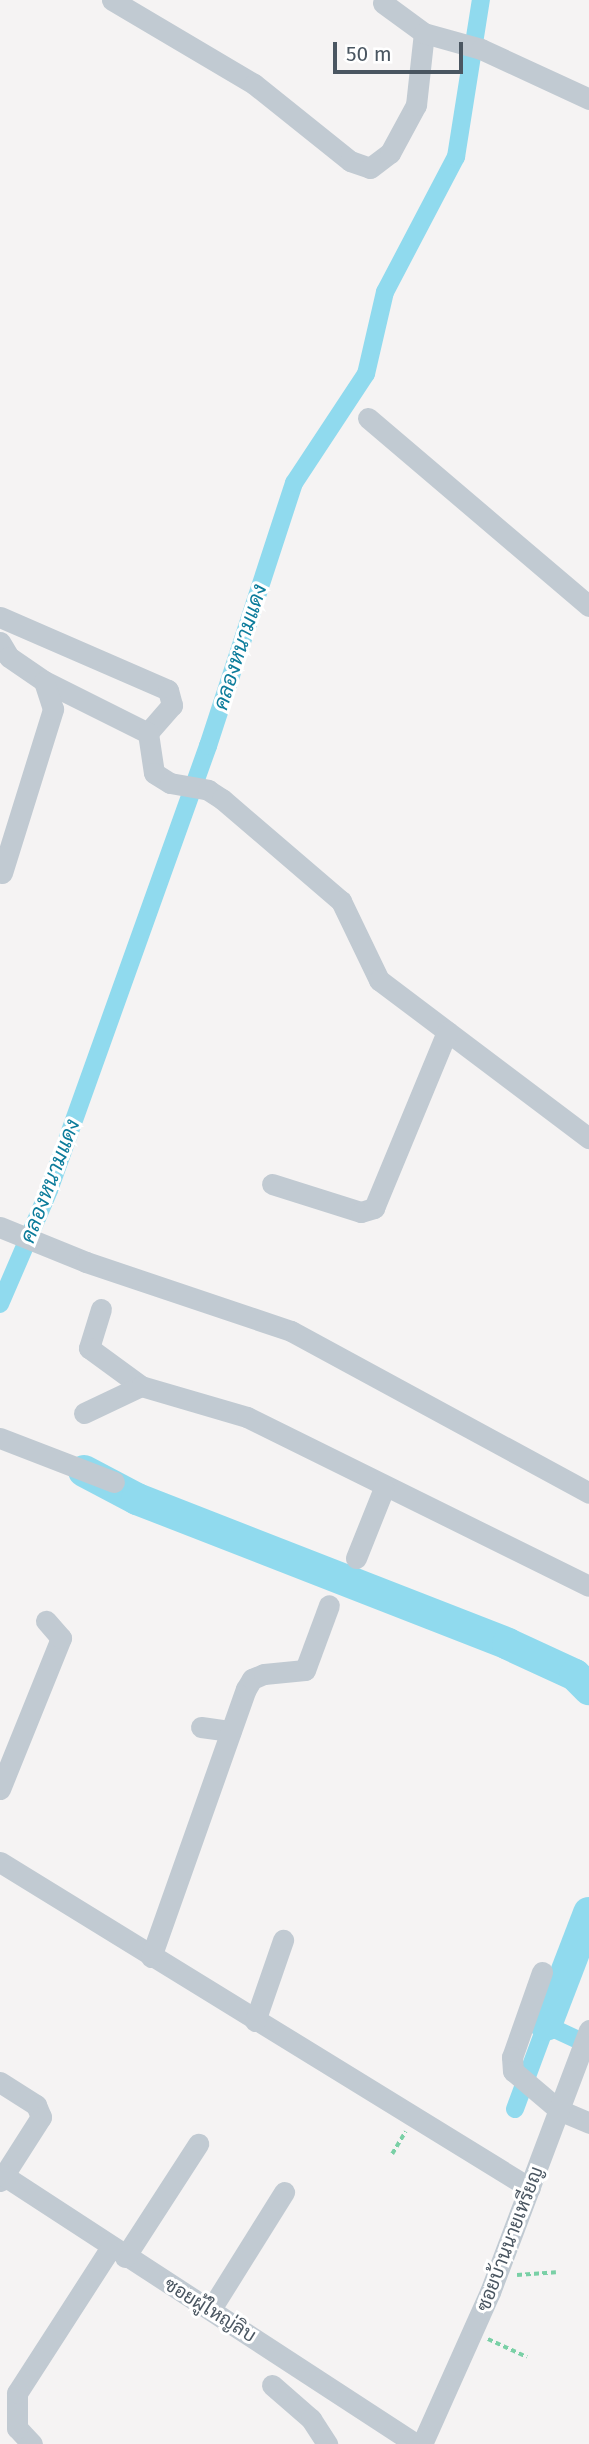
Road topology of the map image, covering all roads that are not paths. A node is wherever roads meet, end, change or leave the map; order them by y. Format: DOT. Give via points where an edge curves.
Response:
graph roads {
  1 [pos="112,0"];
  2 [pos="383,4"];
  3 [pos="434,35"];
  4 [pos="589,99"];
  5 [pos="368,418"];
  6 [pos="589,606"];
  7 [pos="0,617"];
  8 [pos="0,642"];
  9 [pos="44,681"];
  10 [pos="148,733"];
  11 [pos="2,873"];
  12 [pos="447,1032"];
  13 [pos="589,1138"];
  14 [pos="272,1184"];
  15 [pos="6,1229"];
  16 [pos="101,1309"];
  17 [pos="141,1386"];
  18 [pos="84,1413"];
  19 [pos="0,1438"];
  20 [pos="114,1482"];
  21 [pos="384,1488"];
  22 [pos="589,1493"];
  23 [pos="356,1558"];
  24 [pos="589,1586"];
  25 [pos="329,1605"];
  26 [pos="46,1621"];
  27 [pos="201,1727"];
  28 [pos="231,1731"];
  29 [pos="0,1790"];
  30 [pos="0,1862"];
  31 [pos="283,1940"];
  32 [pos="151,1956"];
  33 [pos="542,1972"];
  34 [pos="255,2021"];
  35 [pos="587,2038"];
  36 [pos="0,2082"];
  37 [pos="559,2110"];
  38 [pos="589,2123"];
  39 [pos="198,2144"];
  40 [pos="1,2176"];
  41 [pos="530,2188"];
  42 [pos="284,2192"];
  43 [pos="118,2252"];
  44 [pos="211,2309"];
  45 [pos="272,2385"];
  46 [pos="32,2444"];
  47 [pos="327,2444"];
  48 [pos="416,2444"];
  49 [pos="422,2444"];
  1 -- 3 [label="street" via="254,84 350,161 370,168 390,153 416,105"];
  2 -- 3 [label="street"];
  3 -- 4 [label="street" via="481,49"];
  5 -- 6 [label="street"];
  7 -- 10 [label="street" via="168,690 172,705"];
  8 -- 9 [label="street" via="9,656"];
  9 -- 10 [label="street"];
  9 -- 11 [label="street" via="53,709"];
  10 -- 12 [label="street" via="154,774 170,783 208,790 341,901 370,970"];
  12 -- 13 [label="street"];
  12 -- 14 [label="street" via="374,1208 361,1212"];
  15 -- 22 [label="street" via="291,1331"];
  16 -- 17 [label="street" via="89,1348"];
  17 -- 18 [label="street"];
  17 -- 21 [label="street" via="247,1417"];
  19 -- 20 [label="street"];
  21 -- 23 [label="street"];
  21 -- 24 [label="street"];
  25 -- 28 [label="street" via="304,1670 252,1679"];
  26 -- 29 [label="street" via="61,1638"];
  27 -- 28 [label="street"];
  28 -- 32 [label="street"];
  30 -- 32 [label="street"];
  31 -- 34 [label="street"];
  32 -- 34 [label="street"];
  33 -- 37 [label="street" via="512,2057 513,2071"];
  34 -- 41 [label="street"];
  35 -- 37 [label="street, ซอยบ้านนายเหรียญ"];
  36 -- 40 [label="street, ซอยผู้ใหญ่ลิบ" via="36,2105 41,2117"];
  37 -- 38 [label="street"];
  37 -- 41 [label="street, ซอยบ้านนายเหรียญ"];
  39 -- 43 [label="street"];
  40 -- 43 [label="street, ซอยผู้ใหญ่ลิบ"];
  41 -- 49 [label="street, ซอยบ้านนายเหรียญ" via="474,2332"];
  42 -- 44 [label="street"];
  43 -- 44 [label="street, ซอยผู้ใหญ่ลิบ"];
  43 -- 46 [label="street" via="17,2393 17,2428"];
  44 -- 48 [label="street, ซอยผู้ใหญ่ลิบ"];
  45 -- 47 [label="street" via="311,2419"];
}
